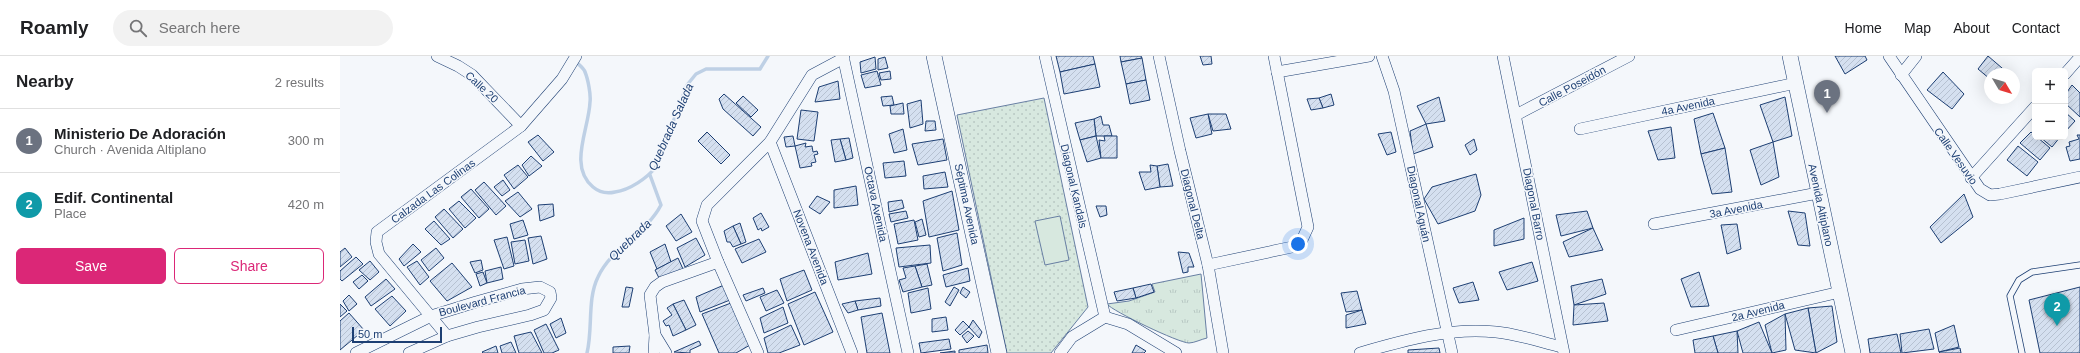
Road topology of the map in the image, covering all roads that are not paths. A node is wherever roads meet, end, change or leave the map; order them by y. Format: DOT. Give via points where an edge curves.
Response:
graph roads {
  1 [pos="437,56"];
  2 [pos="576,56"];
  3 [pos="934,56"];
  4 [pos="1046,56"];
  5 [pos="1159,56"];
  6 [pos="1274,56"];
  7 [pos="1369,56"];
  8 [pos="1382,56"];
  9 [pos="1503,56"];
  10 [pos="1629,56"];
  11 [pos="1790,56"];
  12 [pos="1889,56"];
  13 [pos="1916,56"];
  14 [pos="843,57"];
  15 [pos="2080,57"];
  16 [pos="2068,71"];
  17 [pos="1278,72"];
  18 [pos="1901,75"];
  19 [pos="1796,83"];
  20 [pos="2032,110"];
  21 [pos="1516,115"];
  22 [pos="521,126"];
  23 [pos="1580,129"];
  24 [pos="770,142"];
  25 [pos="1971,178"];
  26 [pos="2080,178"];
  27 [pos="1818,193"];
  28 [pos="1654,224"];
  29 [pos="718,262"];
  30 [pos="1208,265"];
  31 [pos="2080,265"];
  32 [pos="1840,292"];
  33 [pos="431,316"];
  34 [pos="1104,317"];
  35 [pos="1676,330"];
  36 [pos="1447,332"];
  37 [pos="655,335"];
  38 [pos="447,336"];
  39 [pos="1563,350"];
  40 [pos="356,353"];
  41 [pos="409,353"];
  42 [pos="654,353"];
  43 [pos="666,353"];
  44 [pos="758,353"];
  45 [pos="852,353"];
  46 [pos="908,353"];
  47 [pos="999,353"];
  48 [pos="1060,353"];
  49 [pos="1176,353"];
  50 [pos="1223,353"];
  51 [pos="1360,353"];
  52 [pos="1452,353"];
  53 [pos="1853,353"];
  54 [pos="2022,353"];
  1 -- 22 [label="street, Calle 20" via="472,75"];
  2 -- 22 [label="street, Calzada Las Colinas" via="562,79"];
  3 -- 47 [label="street, Séptima Avenida"];
  4 -- 34 [label="street, Diagonal Kandals"];
  5 -- 30 [label="street, Diagonal Delta"];
  6 -- 17 [label="street"];
  7 -- 17 [label="street"];
  8 -- 36 [label="street, Diagonal Aguán" via="1394,92"];
  9 -- 21 [label="street, Diagonal Barro"];
  10 -- 21 [label="street, Calle Poseidón"];
  11 -- 19 [label="street, Avenida Altiplano"];
  12 -- 18 [label="street, Calle Vesuvio"];
  13 -- 18 [label="street"];
  14 -- 24 [label="street" via="812,75"];
  14 -- 46 [label="street, Octava Avenida"];
  15 -- 16 [label="street"];
  17 -- 30 [label="street" via="1308,227 1302,240 1292,247"];
  18 -- 25 [label="street, Calle Vesuvio"];
  19 -- 23 [label="street, 4a Avenida"];
  19 -- 27 [label="street, Avenida Altiplano"];
  20 -- 25 [label="street"];
  21 -- 39 [label="street, Diagonal Barro"];
  22 -- 33 [label="street, Calzada Las Colinas" via="377,232 379,254"];
  24 -- 29 [label="street" via="707,205 703,213 702,221"];
  24 -- 45 [label="street, Novena Avenida"];
  25 -- 26 [label="street, Calle Vesuvio" via="1980,190 2000,194"];
  27 -- 28 [label="street, 3a Avenida"];
  27 -- 32 [label="street, Avenida Altiplano"];
  29 -- 37 [label="street" via="662,282 655,287 650,295 650,302"];
  29 -- 44 [label="street"];
  30 -- 50 [label="street, Diagonal Delta"];
  31 -- 54 [label="lane" via="2032,272 2019,280 2010,296"];
  32 -- 35 [label="street, 2a Avenida"];
  32 -- 53 [label="street, Avenida Altiplano"];
  33 -- 38 [label="street, Calzada Las Colinas"];
  33 -- 38 [label="street, Boulevard Francia" via="522,289 540,287 550,292 551,298 544,310"];
  33 -- 40 [label="street, Boulevard Francia"];
  34 -- 48 [label="street" via="1072,337"];
  34 -- 49 [label="street" via="1128,324"];
  36 -- 39 [label="street" via="1496,332"];
  36 -- 51 [label="street"];
  36 -- 52 [label="street, Diagonal Aguán"];
  37 -- 42 [label="street"];
  37 -- 43 [label="street"];
  38 -- 41 [label="street, Boulevard Francia"];
}
